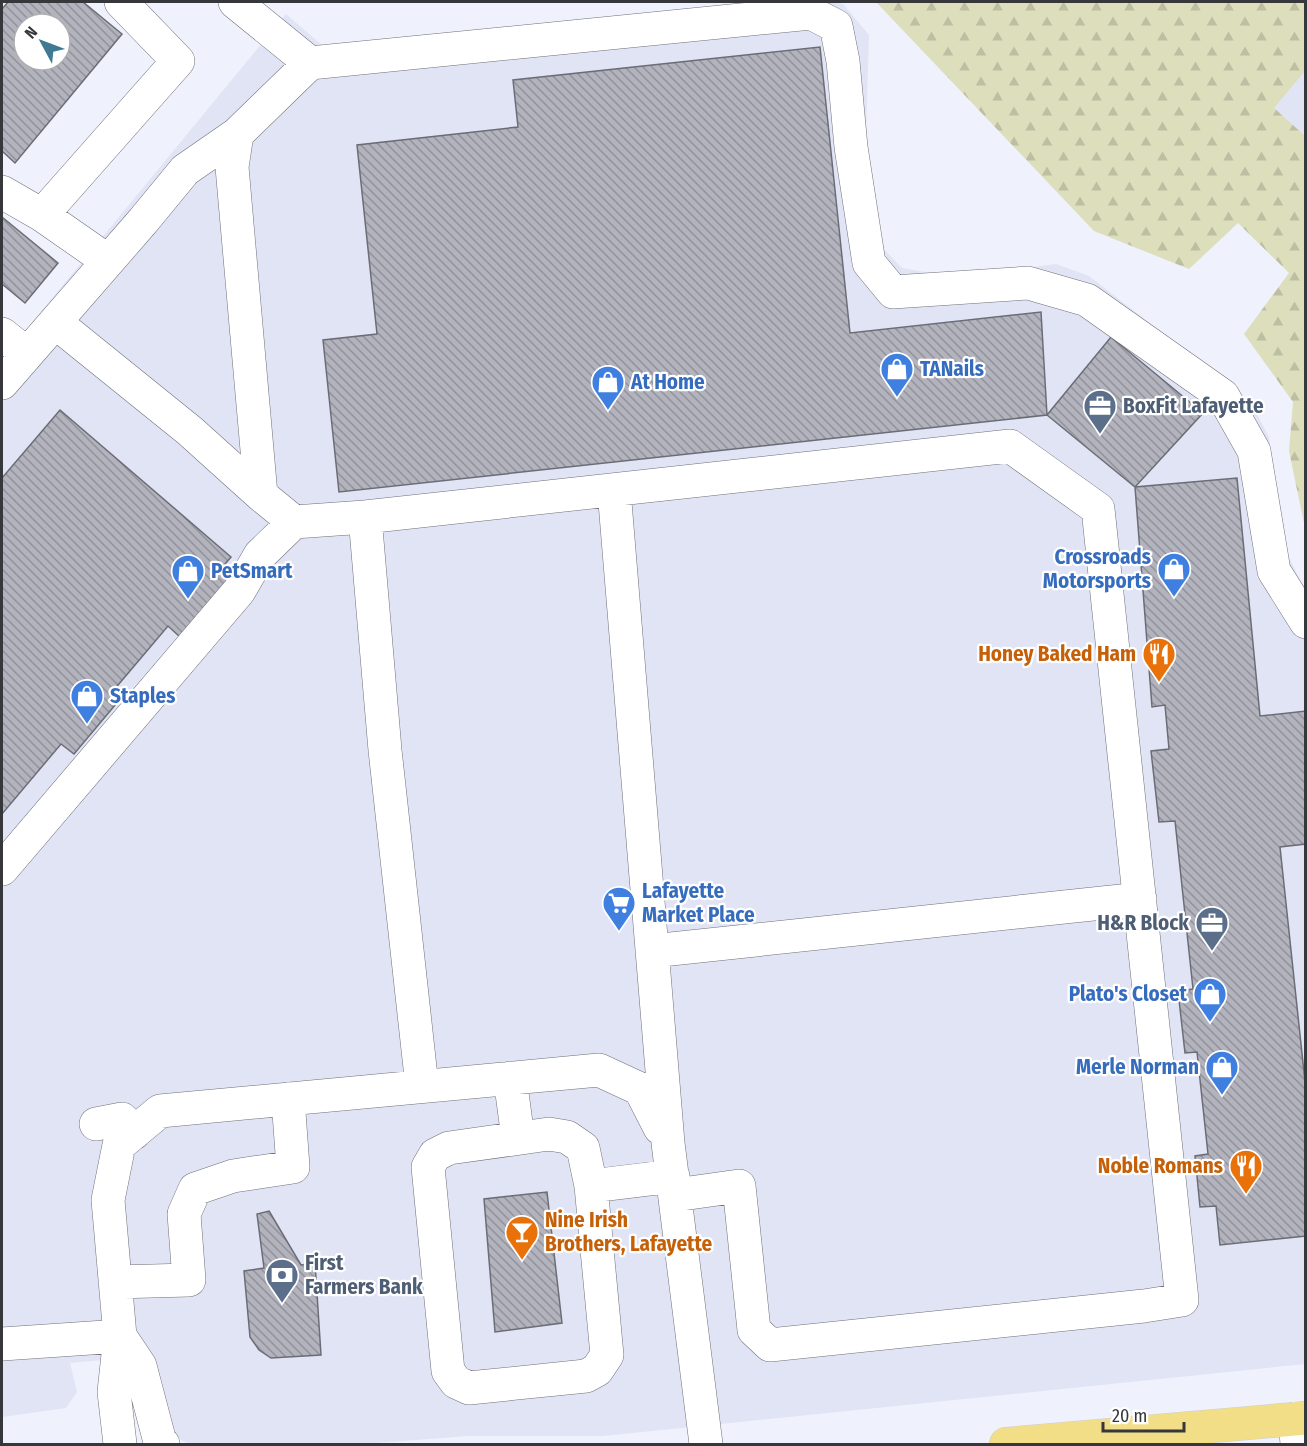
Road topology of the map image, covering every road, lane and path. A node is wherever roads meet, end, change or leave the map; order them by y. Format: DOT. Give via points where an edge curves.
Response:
graph roads {
  1 [pos="121,2"];
  2 [pos="234,2"];
  3 [pos="310,63"];
  4 [pos="237,134"];
  5 [pos="2,192"];
  6 [pos="42,215"];
  7 [pos="108,261"];
  8 [pos="55,322"];
  9 [pos="2,334"];
  10 [pos="27,354"];
  11 [pos="2,383"];
  12 [pos="614,490"];
  13 [pos="261,495"];
  14 [pos="365,517"];
  15 [pos="294,522"];
  16 [pos="1305,622"];
  17 [pos="2,869"];
  18 [pos="1140,899"];
  19 [pos="652,951"];
  20 [pos="510,1078"];
  21 [pos="423,1086"];
  22 [pos="288,1099"];
  23 [pos="96,1124"];
  24 [pos="134,1133"];
  25 [pos="518,1138"];
  26 [pos="668,1143"];
  27 [pos="674,1185"];
  28 [pos="591,1186"];
  29 [pos="115,1281"];
  30 [pos="120,1336"];
  31 [pos="2,1344"];
  32 [pos="1299,1427"];
  33 [pos="120,1444"];
  34 [pos="163,1444"];
  35 [pos="706,1444"];
  36 [pos="1006,1444"];
  1 -- 6 [label="lane" via="178,61"];
  2 -- 3 [label="lane"];
  3 -- 4 [label="lane"];
  3 -- 16 [label="lane" via="811,13 836,26 869,262 893,292 1028,283 1087,300 1222,396 1254,451 1274,571"];
  4 -- 7 [label="lane" via="185,170"];
  4 -- 13 [label="lane" via="232,167"];
  5 -- 6 [label="lane"];
  6 -- 7 [label="lane"];
  7 -- 8 [label="lane"];
  8 -- 10 [label="lane"];
  8 -- 13 [label="lane" via="190,431"];
  9 -- 10 [label="lane"];
  10 -- 11 [label="lane"];
  12 -- 14 [label="lane"];
  12 -- 18 [label="lane" via="1010,447 1098,508"];
  12 -- 19 [label="lane"];
  13 -- 15 [label="lane"];
  14 -- 15 [label="lane"];
  14 -- 21 [label="lane"];
  15 -- 17 [label="lane" via="260,555 240,591"];
  18 -- 19 [label="lane"];
  18 -- 27 [label="lane" via="1182,1300 771,1345 754,1330 739,1186"];
  19 -- 26 [label="lane"];
  20 -- 21 [label="lane"];
  20 -- 25 [label="lane"];
  20 -- 26 [label="lane" via="599,1070 640,1089"];
  21 -- 22 [label="lane"];
  22 -- 24 [label="lane" via="160,1111"];
  22 -- 29 [label="lane" via="293,1167 233,1176 195,1189 184,1214 189,1280"];
  23 -- 24 [label="lane" via="122,1119"];
  24 -- 29 [label="lane" via="119,1145 108,1200"];
  25 -- 28 [label="lane" via="549,1134 567,1137 583,1148"];
  25 -- 28 [label="lane" via="449,1148 435,1155 428,1167 448,1371 456,1382 469,1388 586,1376 597,1370 607,1355"];
  26 -- 27 [label="lane"];
  27 -- 28 [label="lane"];
  27 -- 35 [label="lane"];
  29 -- 30 [label="lane"];
  30 -- 31 [label="lane"];
  30 -- 33 [label="lane" via="114,1392"];
  30 -- 34 [label="lane" via="140,1366"];
  32 -- 36 [label="main road"];
}
